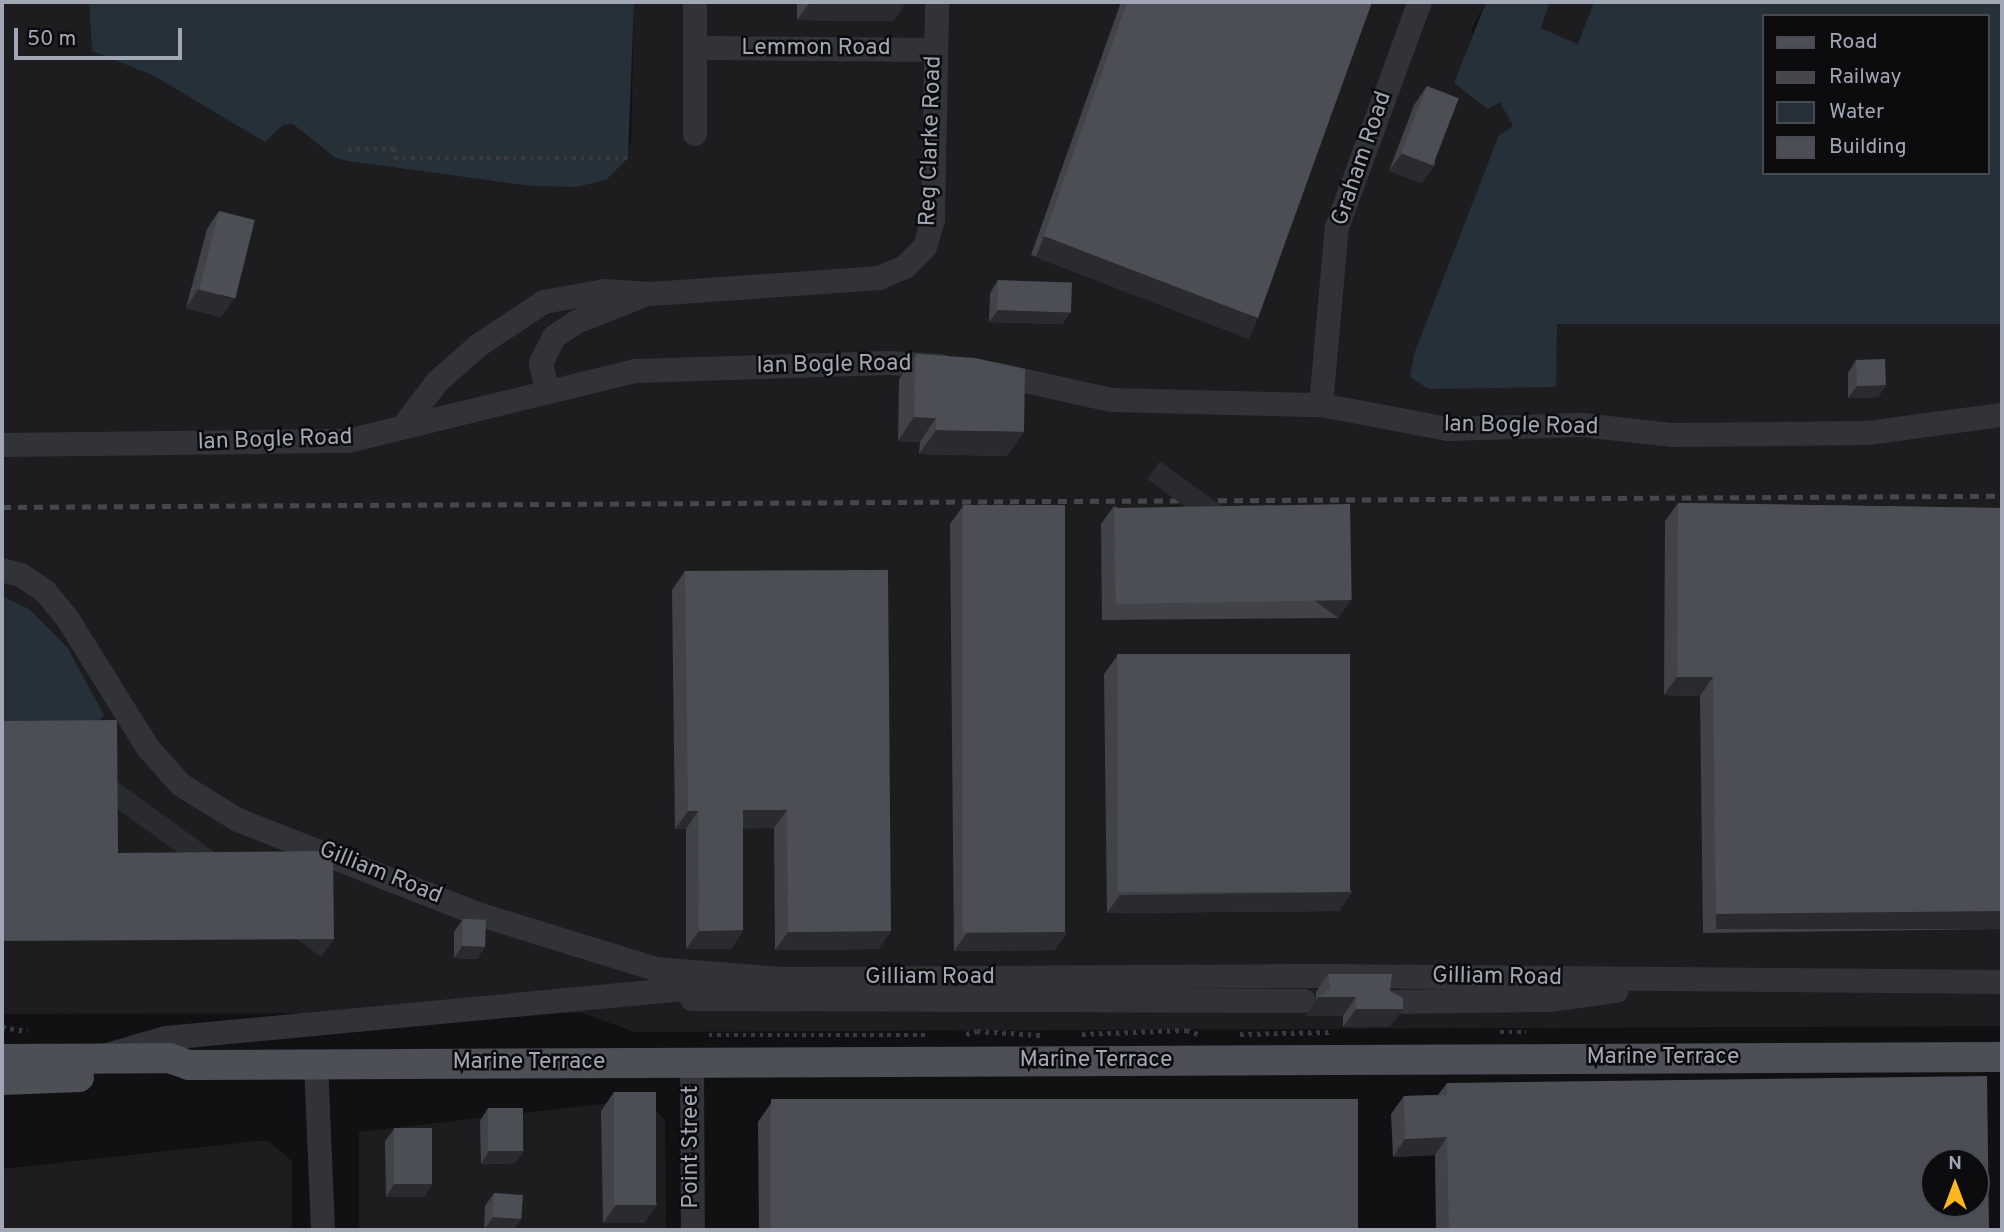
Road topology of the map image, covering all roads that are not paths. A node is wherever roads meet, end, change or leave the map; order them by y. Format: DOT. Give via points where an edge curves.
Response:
graph roads {
  1 [pos="695,2"];
  2 [pos="937,2"];
  3 [pos="1420,2"];
  4 [pos="695,48"];
  5 [pos="936,50"];
  6 [pos="695,134"];
  7 [pos="651,294"];
  8 [pos="547,391"];
  9 [pos="1321,405"];
  10 [pos="2002,415"];
  11 [pos="402,428"];
  12 [pos="2,445"];
  13 [pos="2,570"];
  14 [pos="783,979"];
  15 [pos="1701,981"];
  16 [pos="2002,982"];
  17 [pos="629,996"];
  18 [pos="1304,1001"];
  19 [pos="1390,1002"];
  20 [pos="8,1056"];
  21 [pos="2002,1057"];
  22 [pos="97,1059"];
  23 [pos="316,1063"];
  24 [pos="692,1064"];
  25 [pos="189,1065"];
  26 [pos="2,1080"];
  27 [pos="323,1230"];
  28 [pos="693,1230"];
  1 -- 4 [label="street"];
  2 -- 5 [label="street, Reg Clarke Road"];
  3 -- 9 [label="street, Graham Road" via="1337,227"];
  4 -- 5 [label="street, Lemmon Road"];
  4 -- 6 [label="street"];
  5 -- 7 [label="street, Reg Clarke Road" via="933,219 925,247 905,267 879,278"];
  7 -- 8 [label="street" via="576,322 554,337 541,363"];
  7 -- 11 [label="street" via="570,294 523,312 437,382"];
  8 -- 9 [label="street, Ian Bogle Road" via="636,371 888,363 966,369 1111,400"];
  8 -- 11 [label="street, Ian Bogle Road"];
  9 -- 10 [label="street, Ian Bogle Road" via="1448,429 1582,425 1673,435 1868,433"];
  11 -- 12 [label="street, Ian Bogle Road" via="348,441 296,444"];
  13 -- 14 [label="street, Gilliam Road" via="21,575 46,591 148,748 181,785 238,820 481,915 629,961 693,974"];
  14 -- 15 [label="street, Gilliam Road" via="1328,976"];
  14 -- 17 [label="street"];
  15 -- 16 [label="street, Gilliam Road"];
  15 -- 19 [label="street" via="1550,1000"];
  17 -- 18 [label="street" via="725,1001"];
  17 -- 22 [label="street" via="446,1009 166,1038 130,1045"];
  20 -- 22 [label="main road, Marine Terrace"];
  21 -- 24 [label="main road, Marine Terrace"];
  22 -- 25 [label="main road, Marine Terrace" via="169,1058"];
  23 -- 24 [label="main road, Marine Terrace"];
  23 -- 25 [label="main road, Marine Terrace"];
  23 -- 27 [label="street"];
  24 -- 28 [label="street, Point Street"];
  25 -- 26 [label="main road, Marine Terrace" via="177,1072"];
}
